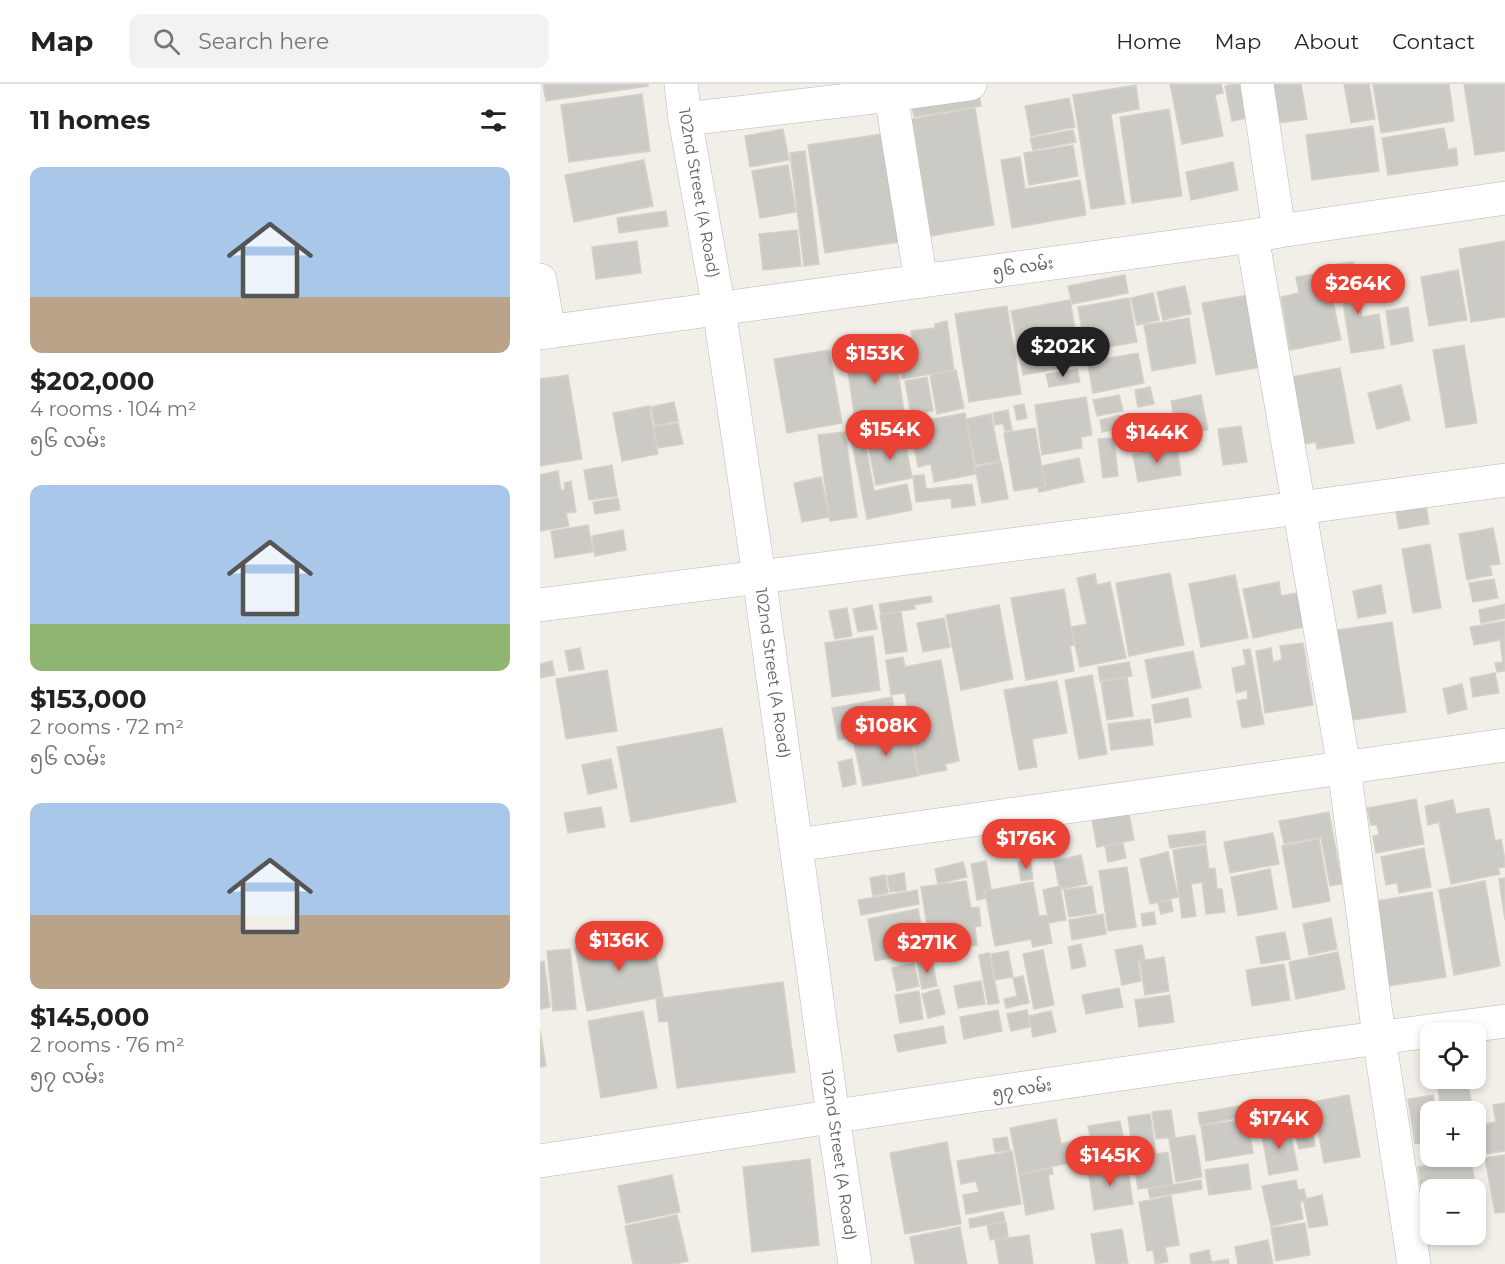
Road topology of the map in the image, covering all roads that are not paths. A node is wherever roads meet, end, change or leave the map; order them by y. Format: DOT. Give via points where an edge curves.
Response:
graph roads {
  1 [pos="681,84"];
  2 [pos="970,84"];
  3 [pos="1257,84"];
  4 [pos="891,95"];
  5 [pos="686,119"];
  6 [pos="1505,198"];
  7 [pos="1265,233"];
  8 [pos="540,280"];
  9 [pos="921,281"];
  10 [pos="719,309"];
  11 [pos="545,332"];
  12 [pos="1505,480"];
  13 [pos="1299,508"];
  14 [pos="759,576"];
  15 [pos="540,605"];
  16 [pos="1505,745"];
  17 [pos="1344,767"];
  18 [pos="796,845"];
  19 [pos="1505,1021"];
  20 [pos="1379,1037"];
  21 [pos="833,1116"];
  22 [pos="540,1161"];
  23 [pos="855,1264"];
  24 [pos="1414,1264"];
  1 -- 5 [label="street, 102nd Street (A Road)"];
  2 -- 4 [label="street"];
  3 -- 7 [label="street"];
  4 -- 5 [label="street"];
  4 -- 9 [label="street"];
  5 -- 10 [label="street, 102nd Street (A Road)"];
  6 -- 7 [label="street, ၅၆ လမ်း"];
  7 -- 9 [label="street, ၅၆ လမ်း"];
  7 -- 13 [label="street"];
  8 -- 11 [label="street"];
  9 -- 10 [label="street, ၅၆ လမ်း"];
  10 -- 11 [label="street, ၅၆ လမ်း"];
  10 -- 14 [label="street, 102nd Street (A Road)"];
  12 -- 13 [label="street"];
  13 -- 14 [label="street"];
  13 -- 17 [label="street"];
  14 -- 15 [label="street"];
  14 -- 18 [label="street, 102nd Street (A Road)"];
  16 -- 17 [label="street"];
  17 -- 18 [label="street"];
  17 -- 20 [label="street"];
  18 -- 21 [label="street, 102nd Street (A Road)"];
  19 -- 20 [label="street, ၅၇ လမ်း"];
  20 -- 21 [label="street, ၅၇ လမ်း"];
  20 -- 24 [label="street"];
  21 -- 22 [label="street, ၅၇ လမ်း"];
  21 -- 23 [label="street, 102nd Street (A Road)"];
}
